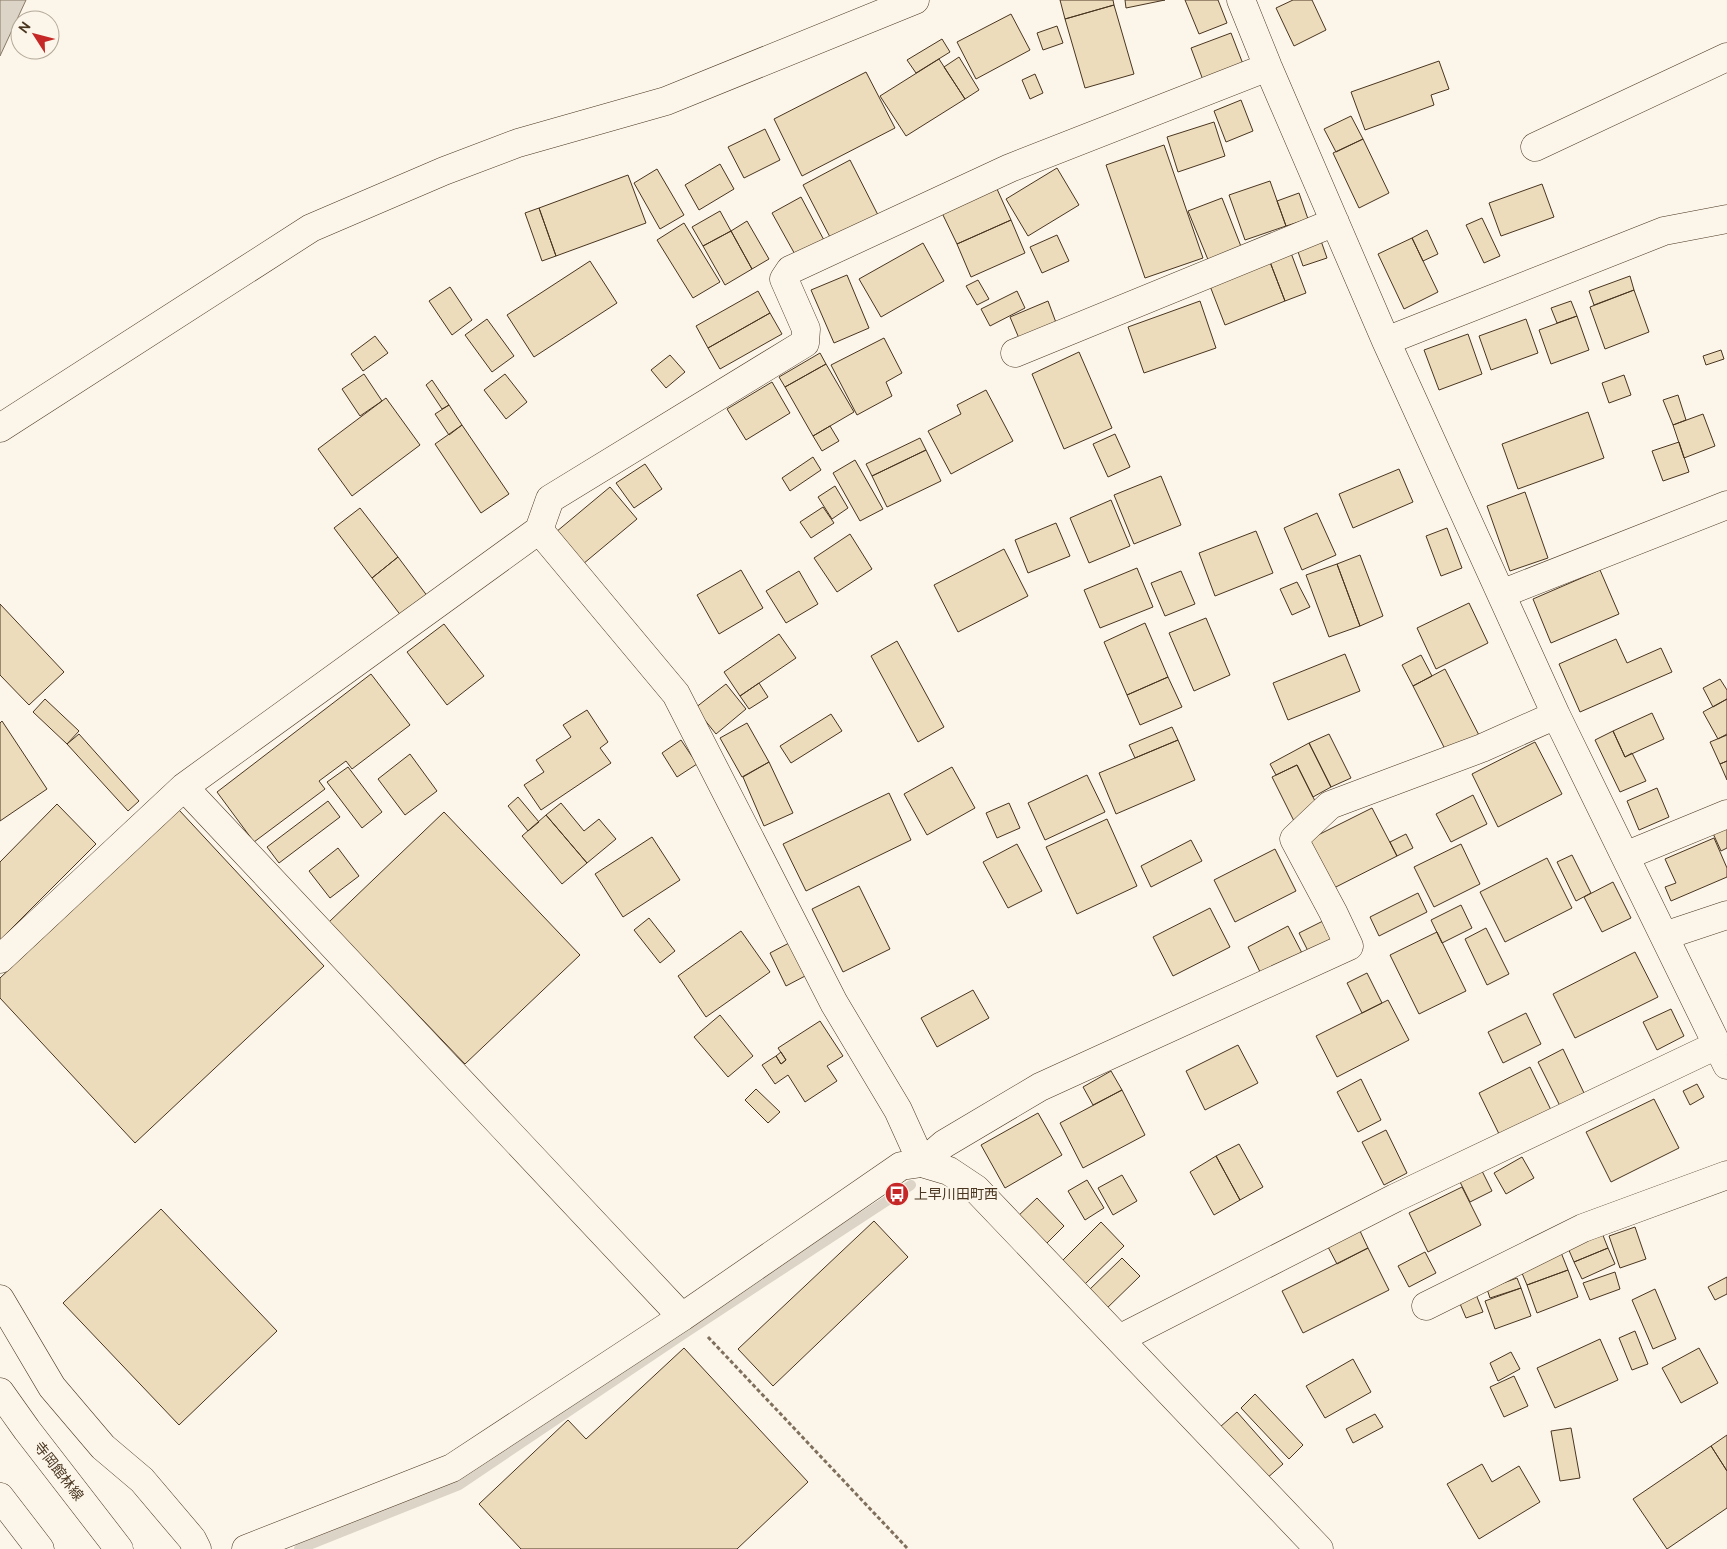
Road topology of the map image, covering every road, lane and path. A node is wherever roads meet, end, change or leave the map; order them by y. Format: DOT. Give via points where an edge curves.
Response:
graph roads {
  1 [pos="915,0"];
  2 [pos="1241,0"];
  3 [pos="1727,57"];
  4 [pos="1268,67"];
  5 [pos="1535,147"];
  6 [pos="1727,219"];
  7 [pos="1335,222"];
  8 [pos="1386,341"];
  9 [pos="1015,353"];
  10 [pos="0,428"];
  11 [pos="1727,505"];
  12 [pos="539,530"];
  13 [pos="1501,594"];
  14 [pos="1556,715"];
  15 [pos="184,787"];
  16 [pos="1727,814"];
  17 [pos="1625,856"];
  18 [pos="1727,915"];
  19 [pos="1664,936"];
  20 [pos="0,959"];
  21 [pos="1722,1055"];
  22 [pos="922,1163"];
  23 [pos="1727,1174"];
  24 [pos="0,1299"];
  25 [pos="1426,1306"];
  26 [pos="682,1317"];
  27 [pos="1119,1339"];
  28 [pos="0,1392"];
  29 [pos="0,1497"];
  30 [pos="40,1549"];
  31 [pos="119,1549"];
  32 [pos="198,1549"];
  33 [pos="246,1549"];
  34 [pos="908,1549"];
  35 [pos="1319,1549"];
  1 -- 10 [label="street" via="666,101 518,143 333,217"];
  2 -- 4 [label="street"];
  3 -- 5 [label="street"];
  4 -- 7 [label="street"];
  4 -- 12 [label="street" via="1010,168 790,270 784,279 806,329 805,343 550,499"];
  6 -- 8 [label="street" via="1664,231"];
  7 -- 8 [label="street"];
  7 -- 9 [label="street"];
  8 -- 13 [label="street"];
  11 -- 13 [label="street"];
  12 -- 15 [label="street"];
  12 -- 22 [label="street" via="676,694 834,1003 898,1110"];
  13 -- 14 [label="street"];
  14 -- 17 [label="street"];
  14 -- 22 [label="street" via="1482,748 1330,805 1294,839 1349,946 1040,1087 944,1144"];
  15 -- 20 [label="street"];
  15 -- 26 [label="street"];
  16 -- 17 [label="street"];
  17 -- 19 [label="street"];
  18 -- 19 [label="street"];
  19 -- 21 [label="street"];
  21 -- 27 [label="street" via="1395,1198"];
  22 -- 26 [label="street" via="901,1166"];
  22 -- 27 [label="street" via="949,1171 976,1189"];
  23 -- 25 [label="street" via="1583,1228"];
  24 -- 32 [label="street" via="52,1387 104,1447 142,1480"];
  26 -- 33 [label="street" via="452,1468"];
  26 -- 34 [label="path" via="700,1327"];
  27 -- 35 [label="street"];
  28 -- 31 [label="street, 寺岡館林線"];
  29 -- 30 [label="street"];
}
